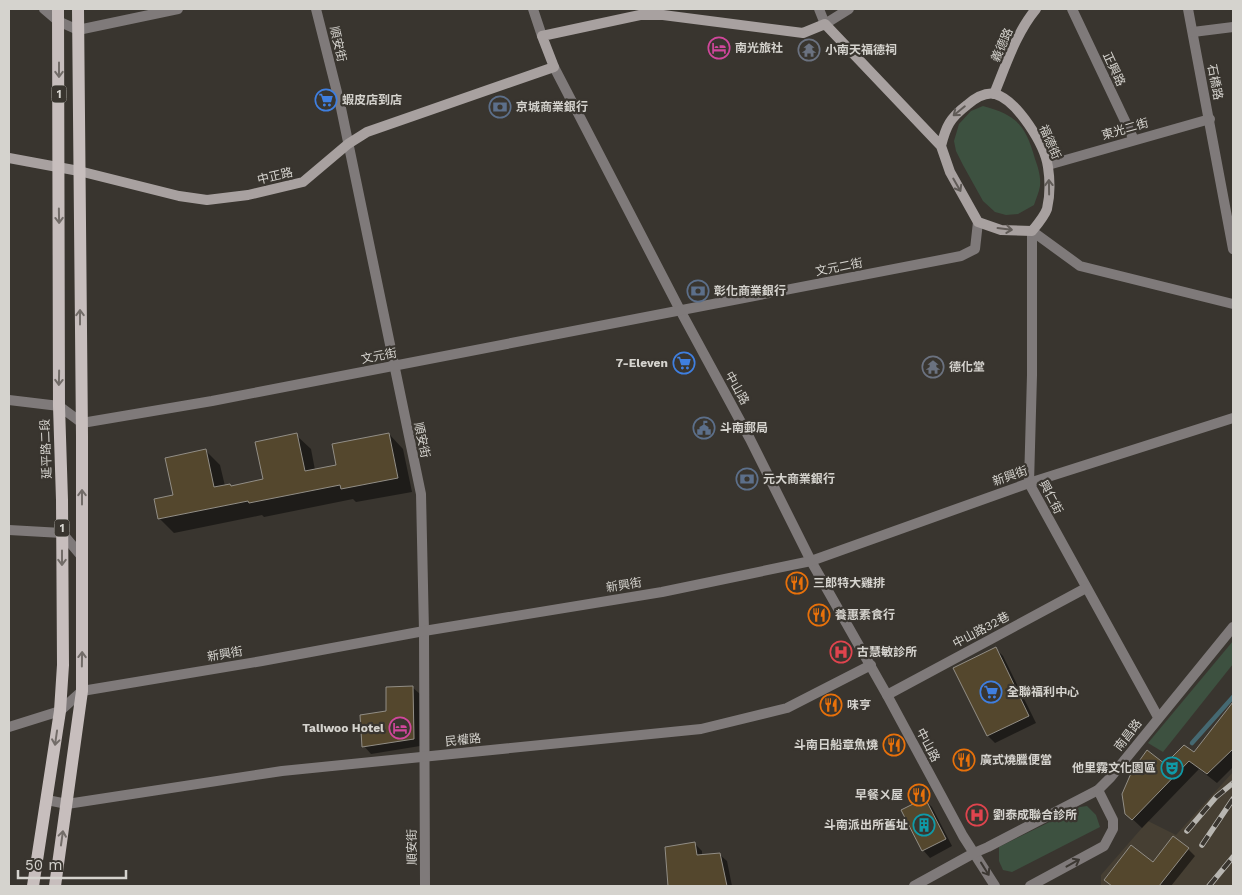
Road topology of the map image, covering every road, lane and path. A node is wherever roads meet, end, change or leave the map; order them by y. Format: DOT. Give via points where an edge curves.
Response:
graph roads {
  1 [pos="44,9"];
  2 [pos="78,9"];
  3 [pos="178,9"];
  4 [pos="316,9"];
  5 [pos="533,9"];
  6 [pos="819,9"];
  7 [pos="849,9"];
  8 [pos="1036,9"];
  9 [pos="1072,9"];
  10 [pos="1188,9"];
  11 [pos="58,15"];
  12 [pos="825,24"];
  13 [pos="1233,27"];
  14 [pos="78,30"];
  15 [pos="1193,32"];
  16 [pos="542,36"];
  17 [pos="554,67"];
  18 [pos="994,94"];
  19 [pos="1210,119"];
  20 [pos="1134,140"];
  21 [pos="348,144"];
  22 [pos="941,146"];
  23 [pos="9,158"];
  24 [pos="1048,165"];
  25 [pos="59,167"];
  26 [pos="79,171"];
  27 [pos="978,222"];
  28 [pos="1032,231"];
  29 [pos="1233,249"];
  30 [pos="1233,304"];
  31 [pos="680,310"];
  32 [pos="394,366"];
  33 [pos="9,400"];
  34 [pos="59,406"];
  35 [pos="1233,418"];
  36 [pos="82,423"];
  37 [pos="1029,482"];
  38 [pos="9,530"];
  39 [pos="62,533"];
  40 [pos="83,558"];
  41 [pos="811,561"];
  42 [pos="1086,588"];
  43 [pos="1233,627"];
  44 [pos="424,631"];
  45 [pos="870,665"];
  46 [pos="82,691"];
  47 [pos="887,695"];
  48 [pos="60,711"];
  49 [pos="1158,717"];
  50 [pos="9,727"];
  51 [pos="423,756"];
  52 [pos="1098,790"];
  53 [pos="47,800"];
  54 [pos="67,804"];
  55 [pos="974,852"];
  56 [pos="33,886"];
  57 [pos="55,886"];
  58 [pos="425,886"];
  59 [pos="914,886"];
  60 [pos="995,886"];
  61 [pos="1030,886"];
  1 -- 11 [label="street"];
  2 -- 14 [label="main road, 1"];
  3 -- 14 [label="street"];
  4 -- 21 [label="street, 順安街"];
  5 -- 16 [label="street, 中山路"];
  6 -- 12 [label="street"];
  7 -- 12 [label="street"];
  8 -- 18 [label="main road, 義德路" via="1018,37"];
  9 -- 20 [label="street, 正興路"];
  10 -- 15 [label="street, 石橋路"];
  11 -- 14 [label="street"];
  11 -- 25 [label="main road, 延平路二段 / 1, one-way"];
  12 -- 16 [label="main road" via="804,33 663,15 640,15"];
  12 -- 22 [label="main road"];
  13 -- 15 [label="street"];
  14 -- 26 [label="main road, 1"];
  15 -- 19 [label="street, 石橋路"];
  16 -- 17 [label="main road, 中山路"];
  17 -- 21 [label="main road, 中正路" via="367,132"];
  17 -- 31 [label="street, 中山路"];
  18 -- 22 [label="main road, one-way" via="974,100 953,116 945,129"];
  18 -- 24 [label="main road, 福德街" via="1010,103 1031,127"];
  19 -- 20 [label="street, 東光二街"];
  19 -- 29 [label="street, 石橋路"];
  20 -- 24 [label="street, 東光二街"];
  21 -- 26 [label="main road, 中正路" via="303,182 248,195 208,200"];
  21 -- 32 [label="street, 順安街"];
  22 -- 27 [label="main road, one-way" via="950,172"];
  23 -- 25 [label="main road, 中正路"];
  28 -- 24 [label="main road, 福德街, one-way" via="1046,210"];
  25 -- 26 [label="main road, 中正路"];
  25 -- 34 [label="main road, 延平路二段 / 1, one-way"];
  36 -- 26 [label="main road, 1, one-way"];
  27 -- 28 [label="main road, one-way" via="1001,230"];
  27 -- 31 [label="street, 文元二街" via="975,249 961,256"];
  28 -- 30 [label="street" via="1080,266"];
  28 -- 37 [label="street, 興仁街"];
  31 -- 32 [label="street, 文元街"];
  31 -- 41 [label="street, 中山路"];
  32 -- 36 [label="street, 文元街"];
  32 -- 44 [label="street, 順安街" via="421,494"];
  33 -- 34 [label="street"];
  34 -- 36 [label="street"];
  34 -- 39 [label="main road, 延平路二段 / 1"];
  35 -- 37 [label="street, 新興街"];
  40 -- 36 [label="main road, 1, one-way"];
  37 -- 41 [label="street, 新興街"];
  37 -- 42 [label="street, 興仁街"];
  38 -- 39 [label="street"];
  39 -- 40 [label="street"];
  39 -- 48 [label="main road, 延平路二段 / 1, one-way"];
  46 -- 40 [label="main road, 1, one-way"];
  41 -- 44 [label="street, 新興街" via="662,592"];
  41 -- 45 [label="street, 中山路"];
  42 -- 47 [label="street, 中山路32巷"];
  42 -- 49 [label="street, 興仁街"];
  43 -- 49 [label="street, 南昌路"];
  44 -- 46 [label="street, 新興街"];
  44 -- 51 [label="street, 順安街"];
  45 -- 47 [label="street, 中山路"];
  45 -- 51 [label="street, 民權路" via="787,708 701,729"];
  46 -- 48 [label="street"];
  46 -- 54 [label="main road, 1"];
  47 -- 55 [label="street, 中山路"];
  48 -- 50 [label="street"];
  48 -- 53 [label="main road, 延平路二段 / 1, one-way"];
  49 -- 52 [label="street, 南昌路"];
  51 -- 54 [label="street, 民權路" via="282,771"];
  51 -- 58 [label="street, 順安街"];
  52 -- 55 [label="street, 南昌路"];
  61 -- 52 [label="street, one-way" via="1104,846 1113,829 1113,820"];
  53 -- 54 [label="street, 民權路"];
  53 -- 56 [label="main road, 延平路二段 / 1"];
  57 -- 54 [label="main road, 1, one-way"];
  55 -- 59 [label="street, 南昌路"];
  55 -- 60 [label="street, 中山路, one-way"];
}
